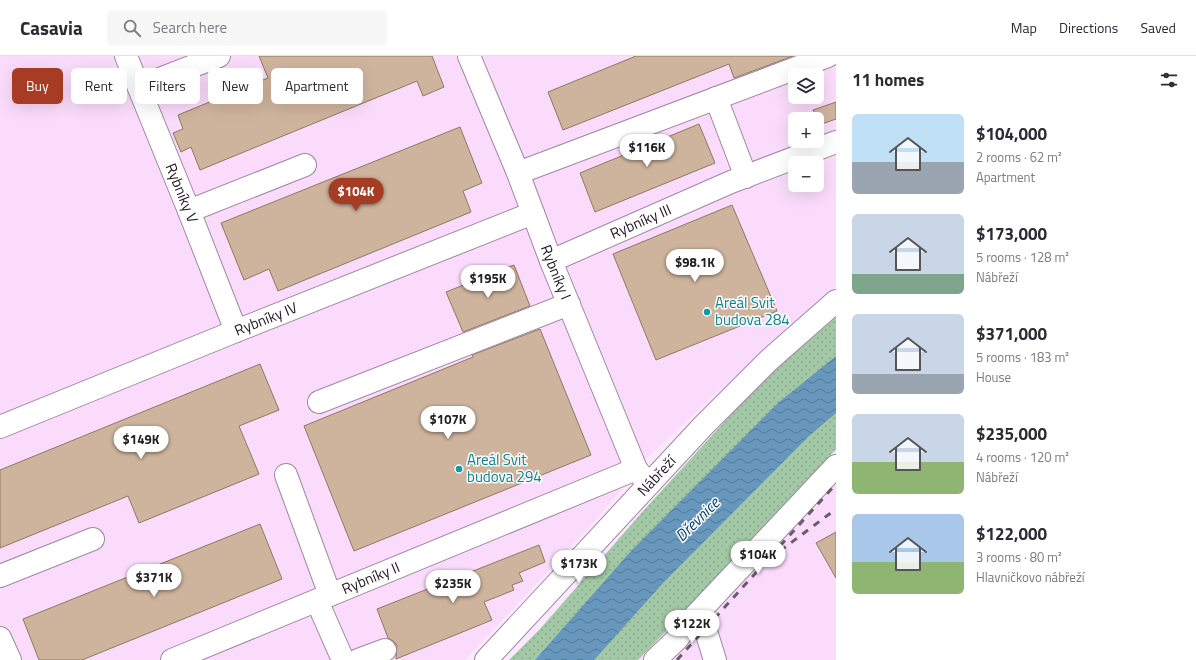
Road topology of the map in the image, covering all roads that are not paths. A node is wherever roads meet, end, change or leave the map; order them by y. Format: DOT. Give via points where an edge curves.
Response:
graph roads {
  1 [pos="126,56"];
  2 [pos="219,56"];
  3 [pos="469,56"];
  4 [pos="828,56"];
  5 [pos="188,68"];
  6 [pos="135,77"];
  7 [pos="716,98"];
  8 [pos="146,104"];
  9 [pos="836,142"];
  10 [pos="305,165"];
  11 [pos="518,173"];
  12 [pos="738,180"];
  13 [pos="189,211"];
  14 [pos="533,213"];
  15 [pos="551,261"];
  16 [pos="836,301"];
  17 [pos="569,304"];
  18 [pos="236,331"];
  19 [pos="319,402"];
  20 [pos="0,427"];
  21 [pos="836,466"];
  22 [pos="286,475"];
  23 [pos="642,477"];
  24 [pos="93,539"];
  25 [pos="0,576"];
  26 [pos="324,598"];
  27 [pos="696,616"];
  28 [pos="0,638"];
  29 [pos="385,650"];
  30 [pos="10,660"];
  31 [pos="172,660"];
  32 [pos="343,660"];
  33 [pos="358,660"];
  34 [pos="486,660"];
  35 [pos="655,660"];
  36 [pos="715,660"];
  1 -- 6 [label="street, Rybníky V"];
  2 -- 5 [label="street"];
  3 -- 11 [label="street, Rybníky I"];
  4 -- 7 [label="street"];
  7 -- 11 [label="street"];
  7 -- 12 [label="street"];
  8 -- 13 [label="street, Rybníky V"];
  9 -- 12 [label="street, Rybníky III"];
  10 -- 13 [label="street"];
  11 -- 14 [label="street, Rybníky I"];
  12 -- 15 [label="street, Rybníky III"];
  13 -- 18 [label="street, Rybníky V"];
  14 -- 15 [label="street, Rybníky I"];
  14 -- 18 [label="street, Rybníky IV"];
  15 -- 17 [label="street, Rybníky I"];
  16 -- 23 [label="street, Nábřeží" via="768,361 703,426"];
  17 -- 19 [label="street"];
  17 -- 23 [label="street, Rybníky I"];
  18 -- 20 [label="street, Rybníky IV"];
  21 -- 27 [label="street"];
  22 -- 26 [label="street"];
  23 -- 26 [label="street, Rybníky II"];
  23 -- 34 [label="street, Nábřeží"];
  24 -- 25 [label="street"];
  26 -- 31 [label="street, Rybníky II"];
  26 -- 32 [label="street"];
  27 -- 35 [label="street"];
  27 -- 36 [label="street" via="705,628"];
  28 -- 30 [label="street"];
  29 -- 33 [label="street"];
}
